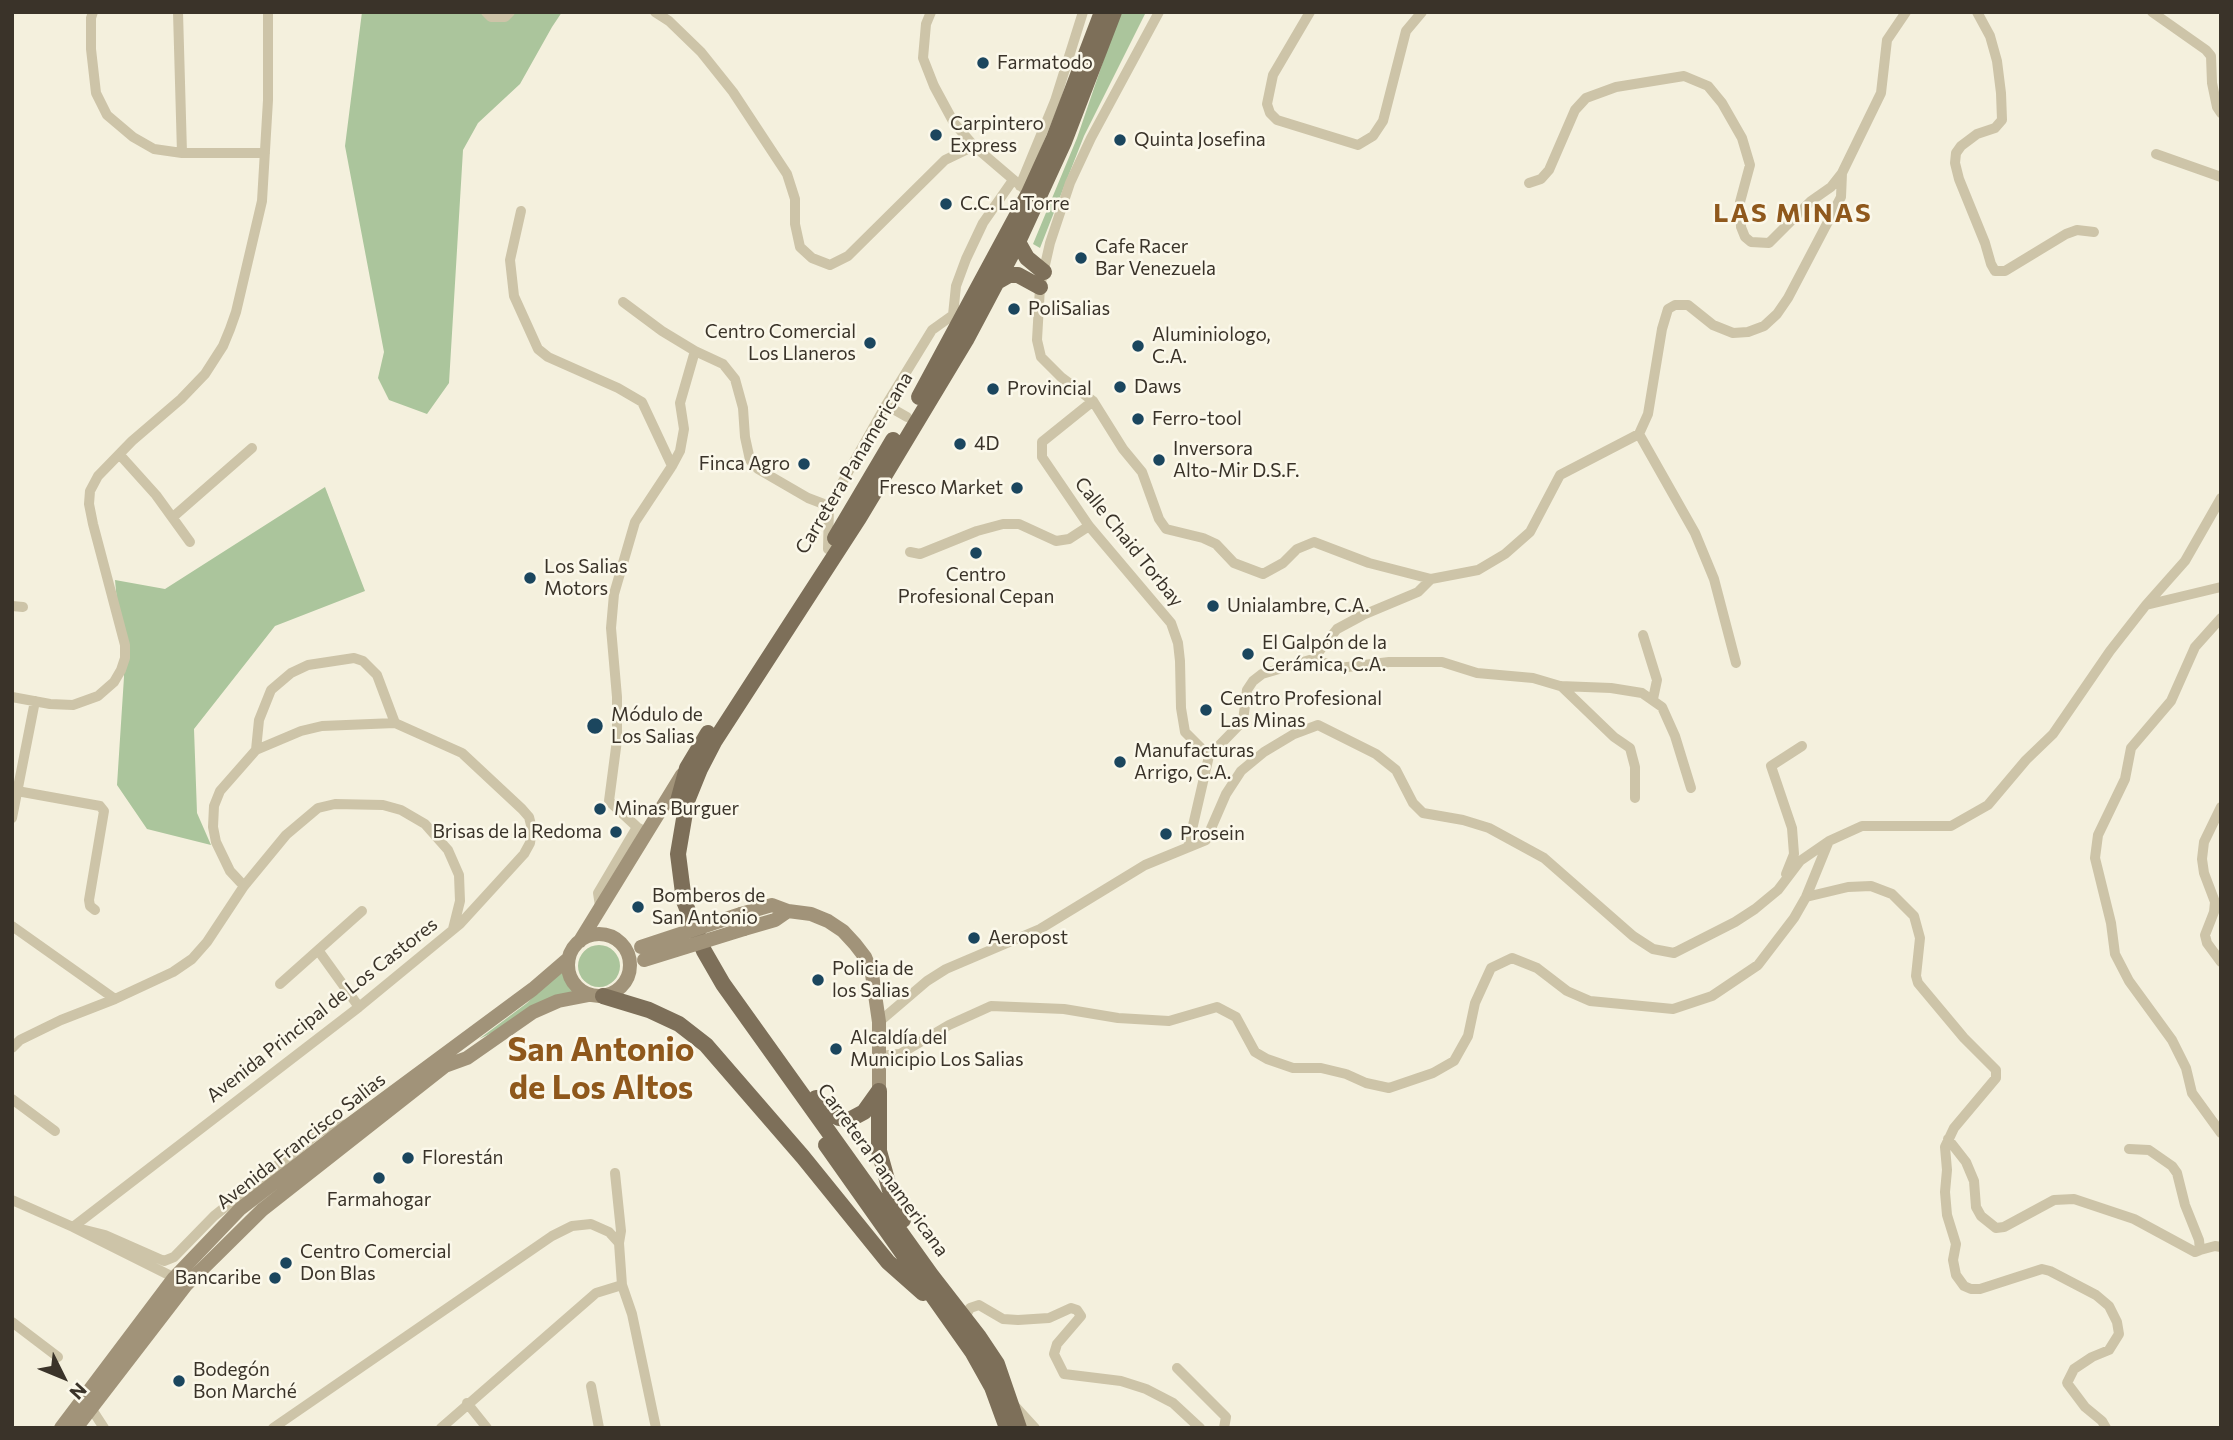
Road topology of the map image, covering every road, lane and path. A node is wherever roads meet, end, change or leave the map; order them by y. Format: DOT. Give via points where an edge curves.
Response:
graph roads {
  1 [pos="93,12"];
  2 [pos="178,12"];
  3 [pos="268,12"];
  4 [pos="486,12"];
  5 [pos="510,12"];
  6 [pos="655,12"];
  7 [pos="931,12"];
  8 [pos="1083,12"];
  9 [pos="1102,12"];
  10 [pos="1114,12"];
  11 [pos="1159,12"];
  12 [pos="1310,12"];
  13 [pos="1422,12"];
  14 [pos="1906,12"];
  15 [pos="1977,12"];
  16 [pos="2152,12"];
  17 [pos="2221,113"];
  18 [pos="974,146"];
  19 [pos="182,153"];
  20 [pos="265,153"];
  21 [pos="2156,154"];
  22 [pos="1842,173"];
  23 [pos="2221,177"];
  24 [pos="1529,183"];
  25 [pos="1021,186"];
  26 [pos="521,211"];
  27 [pos="2094,232"];
  28 [pos="1017,242"];
  29 [pos="1042,279"];
  30 [pos="995,283"];
  31 [pos="622,302"];
  32 [pos="957,320"];
  33 [pos="695,351"];
  34 [pos="1093,401"];
  35 [pos="886,405"];
  36 [pos="907,418"];
  37 [pos="1639,434"];
  38 [pos="252,448"];
  39 [pos="120,455"];
  40 [pos="672,466"];
  41 [pos="2221,498"];
  42 [pos="829,506"];
  43 [pos="173,517"];
  44 [pos="1089,526"];
  45 [pos="190,542"];
  46 [pos="828,549"];
  47 [pos="909,552"];
  48 [pos="1431,579"];
  49 [pos="2221,587"];
  50 [pos="2146,604"];
  51 [pos="2221,618"];
  52 [pos="1643,635"];
  53 [pos="1313,659"];
  54 [pos="1736,663"];
  55 [pos="1560,686"];
  56 [pos="12,697"];
  57 [pos="1653,699"];
  58 [pos="35,701"];
  59 [pos="395,723"];
  60 [pos="1802,746"];
  61 [pos="256,750"];
  62 [pos="1209,756"];
  63 [pos="687,768"];
  64 [pos="1691,788"];
  65 [pos="17,790"];
  66 [pos="1635,798"];
  67 [pos="2221,807"];
  68 [pos="12,818"];
  69 [pos="642,830"];
  70 [pos="1829,841"];
  71 [pos="1188,846"];
  72 [pos="244,886"];
  73 [pos="1778,890"];
  74 [pos="1806,897"];
  75 [pos="600,906"];
  76 [pos="95,910"];
  77 [pos="362,911"];
  78 [pos="12,926"];
  79 [pos="453,929"];
  80 [pos="613,937"];
  81 [pos="580,941"];
  82 [pos="626,949"];
  83 [pos="318,950"];
  84 [pos="643,953"];
  85 [pos="569,958"];
  86 [pos="2221,962"];
  87 [pos="629,973"];
  88 [pos="279,984"];
  89 [pos="596,996"];
  90 [pos="115,999"];
  91 [pos="359,1007"];
  92 [pos="879,1022"];
  93 [pos="12,1048"];
  94 [pos="880,1056"];
  95 [pos="783,1067"];
  96 [pos="879,1091"];
  97 [pos="12,1099"];
  98 [pos="349,1125"];
  99 [pos="55,1131"];
  100 [pos="2221,1133"];
  101 [pos="1948,1139"];
  102 [pos="2129,1149"];
  103 [pos="615,1173"];
  104 [pos="12,1200"];
  105 [pos="73,1227"];
  106 [pos="619,1243"];
  107 [pos="2221,1247"];
  108 [pos="2200,1250"];
  109 [pos="932,1275"];
  110 [pos="180,1281"];
  111 [pos="622,1285"];
  112 [pos="946,1315"];
  113 [pos="965,1317"];
  114 [pos="12,1322"];
  115 [pos="58,1357"];
  116 [pos="1177,1367"];
  117 [pos="592,1386"];
  118 [pos="467,1403"];
  119 [pos="1012,1403"];
  120 [pos="91,1408"];
  121 [pos="66,1426"];
  122 [pos="104,1428"];
  123 [pos="273,1428"];
  124 [pos="441,1428"];
  125 [pos="487,1428"];
  126 [pos="599,1428"];
  127 [pos="656,1428"];
  128 [pos="1007,1428"];
  129 [pos="1019,1428"];
  130 [pos="1035,1428"];
  131 [pos="1200,1428"];
  132 [pos="1224,1428"];
  133 [pos="2106,1428"];
  1 -- 19 [label="street" via="96,93 107,115 154,149"];
  2 -- 19 [label="street"];
  3 -- 20 [label="street"];
  4 -- 5 [label="street" via="491,17 505,17"];
  6 -- 18 [label="street" via="701,52 787,174 800,247 812,258 830,265 848,256 944,160"];
  7 -- 18 [label="street" via="923,58 954,123"];
  8 -- 25 [label="street"];
  9 -- 25 [label="main road, Carretera Panamericana" via="1054,138"];
  10 -- 28 [label="main road, Carretera Panamericana" via="1065,142"];
  11 -- 29 [label="street" via="1070,183"];
  12 -- 13 [label="street" via="1273,75 1267,104 1270,113 1277,120 1358,145 1373,136 1382,121 1406,31"];
  14 -- 22 [label="street" via="1887,40 1881,93"];
  15 -- 27 [label="street" via="1997,61 2002,120 1961,146 1955,163 1991,264 1995,271 2005,271 2066,234"];
  16 -- 17 [label="street" via="2211,55 2212,83"];
  18 -- 25 [label="street"];
  19 -- 20 [label="street"];
  20 -- 39 [label="street" via="261,201 236,312 223,346 205,374"];
  21 -- 23 [label="street"];
  22 -- 24 [label="street" via="1769,243 1751,242 1741,227 1741,202 1750,165 1742,138 1708,86 1684,76 1616,87 1586,98 1575,110 1549,170"];
  22 -- 37 [label="street" via="1841,197 1830,221 1788,298 1765,326 1733,333 1713,325 1688,305 1668,309 1648,414"];
  25 -- 32 [label="main road, Carretera Panamericana"];
  25 -- 32 [label="street" via="983,223 966,258 956,286"];
  26 -- 40 [label="street" via="510,260 514,296 538,349 642,402"];
  28 -- 29 [label="main road"];
  28 -- 30 [label="main road, Carretera Panamericana"];
  29 -- 30 [label="main road" via="1009,275"];
  29 -- 34 [label="street" via="1037,340 1041,357"];
  30 -- 95 [label="main road, Carretera Panamericana" via="859,518 714,742 687,801 678,854 690,920 723,984"];
  31 -- 33 [label="street"];
  32 -- 35 [label="street" via="932,330"];
  32 -- 36 [label="main road, Carretera Panamericana"];
  33 -- 40 [label="street" via="680,403 684,429 680,451"];
  33 -- 42 [label="street" via="723,364 735,379 750,460 758,469"];
  34 -- 44 [label="street, Calle Chaid Torbay" via="1042,442 1042,457"];
  34 -- 48 [label="street" via="1142,472 1166,529 1216,544 1234,563 1263,574 1314,542"];
  35 -- 36 [label="street"];
  35 -- 42 [label="street"];
  36 -- 46 [label="main road, Carretera Panamericana"];
  37 -- 48 [label="street" via="1560,475 1530,532 1505,554 1478,570"];
  37 -- 54 [label="street" via="1695,533 1714,579"];
  38 -- 43 [label="street"];
  39 -- 43 [label="street"];
  39 -- 58 [label="street" via="98,475 89,504 125,658 114,682 98,696 73,705"];
  40 -- 69 [label="street" via="635,522 614,594 611,628 617,719 609,801"];
  41 -- 50 [label="street" via="2185,561"];
  42 -- 46 [label="street"];
  43 -- 45 [label="street"];
  44 -- 47 [label="street" via="1069,540 1056,541 1019,524 1003,524 920,554"];
  44 -- 62 [label="street, Calle Chaid Torbay" via="1171,623 1179,652 1185,732"];
  46 -- 63 [label="main road, Carretera Panamericana"];
  48 -- 53 [label="street" via="1418,592 1336,629"];
  49 -- 50 [label="street"];
  50 -- 70 [label="street" via="2053,734 1988,805 1951,826 1862,826"];
  51 -- 100 [label="street" via="2195,647 2171,701 2132,748 2125,779 2098,835 2095,858 2115,954 2172,1040 2192,1093"];
  52 -- 57 [label="street" via="1657,680"];
  53 -- 55 [label="street" via="1339,668 1442,662 1477,673 1533,678"];
  53 -- 62 [label="street" via="1262,674 1254,681 1247,690 1242,721"];
  55 -- 57 [label="street" via="1611,688"];
  55 -- 66 [label="street" via="1630,748"];
  56 -- 58 [label="street"];
  57 -- 64 [label="street" via="1662,706 1675,736"];
  58 -- 65 [label="street"];
  59 -- 61 [label="street" via="321,726"];
  59 -- 61 [label="street" via="377,675 363,661 354,658 308,665 271,690 259,720"];
  59 -- 79 [label="street" via="462,753 529,817 532,829 524,854"];
  60 -- 73 [label="street" via="1771,766 1790,819 1794,854"];
  61 -- 72 [label="street" via="219,791 214,806 222,857"];
  62 -- 71 [label="street"];
  63 -- 69 [label="street"];
  63 -- 112 [label="main road, Carretera Panamericana" via="669,852 679,919 692,952"];
  65 -- 68 [label="street"];
  65 -- 76 [label="street" via="100,806 104,811 89,900"];
  67 -- 86 [label="street" via="2204,842 2202,859 2215,902 2205,935"];
  69 -- 75 [label="street"];
  70 -- 73 [label="street" via="1800,861"];
  70 -- 74 [label="street"];
  71 -- 73 [label="street" via="1206,840 1241,771 1294,734 1318,725 1377,754 1396,770 1423,813 1489,828 1544,858 1653,949 1674,953 1735,922"];
  71 -- 92 [label="street" via="1145,865 1040,929 946,969"];
  72 -- 79 [label="street, Avenida Principal de Los Castores" via="286,835 318,808 383,805 425,824 449,850 460,886"];
  72 -- 90 [label="street, Avenida Principal de Los Castores" via="192,959"];
  74 -- 94 [label="street" via="1758,965 1712,996 1672,1009 1590,1000 1512,958 1491,968 1475,1003 1468,1035 1454,1060 1433,1073 1389,1088 1334,1071 1293,1068 1267,1059 1255,1052 1236,1017 1217,1007 1169,1021 991,1006 900,1055"];
  74 -- 101 [label="street" via="1871,886 1892,894 1914,916 1920,938 1918,983 1996,1070 1990,1086"];
  75 -- 80 [label="street"];
  75 -- 81 [label="street"];
  77 -- 83 [label="street"];
  78 -- 90 [label="street"];
  79 -- 91 [label="street, Avenida Principal de Los Castores"];
  80 -- 81 [label="street" via="591,935"];
  80 -- 82 [label="street"];
  81 -- 85 [label="street"];
  82 -- 84 [label="street"];
  82 -- 87 [label="street"];
  83 -- 88 [label="street"];
  83 -- 91 [label="street"];
  84 -- 87 [label="street"];
  84 -- 92 [label="street, bridge" via="743,922 772,905 811,914 843,930 865,957"];
  85 -- 89 [label="street" via="574,984"];
  85 -- 98 [label="street, Avenida Francisco Salias"];
  87 -- 89 [label="street" via="615,992"];
  89 -- 110 [label="street, Avenida Francisco Salias" via="558,1001 533,1012 467,1058 445,1066"];
  89 -- 112 [label="main road" via="649,1010 679,1024 706,1045 888,1262"];
  90 -- 93 [label="street, Avenida Principal de Los Castores" via="61,1020"];
  91 -- 105 [label="street, Avenida Principal de Los Castores"];
  92 -- 94 [label="street"];
  94 -- 96 [label="street"];
  95 -- 96 [label="main road" via="825,1110 839,1118 849,1120 864,1112"];
  95 -- 109 [label="main road, Carretera Panamericana"];
  96 -- 109 [label="main road" via="879,1152 892,1201"];
  97 -- 99 [label="street"];
  98 -- 105 [label="street" via="333,1124 318,1133 164,1261 105,1235"];
  98 -- 110 [label="street, Avenida Francisco Salias" via="240,1209"];
  101 -- 108 [label="street" via="1974,1181 1976,1207 1996,1228 2054,1200 2074,1199 2134,1219 2195,1252"];
  101 -- 133 [label="street" via="1947,1216 1955,1244 1954,1269 1960,1281 1980,1289 2042,1269 2096,1295 2118,1322 2119,1334 2109,1350 2074,1369 2067,1383"];
  102 -- 108 [label="street" via="2149,1150 2172,1166"];
  103 -- 106 [label="street"];
  104 -- 105 [label="street"];
  105 -- 110 [label="street"];
  106 -- 111 [label="street"];
  106 -- 123 [label="street" via="591,1224 572,1226 552,1236"];
  107 -- 108 [label="street"];
  109 -- 113 [label="main road, Carretera Panamericana"];
  110 -- 120 [label="street, Avenida Francisco Salias"];
  110 -- 121 [label="street, Avenida Francisco Salias"];
  111 -- 118 [label="street" via="596,1293"];
  111 -- 127 [label="street"];
  112 -- 128 [label="main road, Carretera Panamericana" via="992,1387"];
  113 -- 119 [label="main road, Carretera Panamericana" via="997,1364"];
  113 -- 131 [label="street" via="970,1308 979,1305 1003,1319 1036,1321 1077,1310 1081,1316 1054,1354 1064,1374 1146,1389"];
  114 -- 115 [label="street"];
  116 -- 132 [label="street" via="1226,1417"];
  117 -- 126 [label="street"];
  118 -- 124 [label="street"];
  118 -- 125 [label="street"];
  119 -- 129 [label="main road, Carretera Panamericana"];
  119 -- 130 [label="street"];
  120 -- 121 [label="street, Avenida Francisco Salias"];
  120 -- 122 [label="street"];
}
